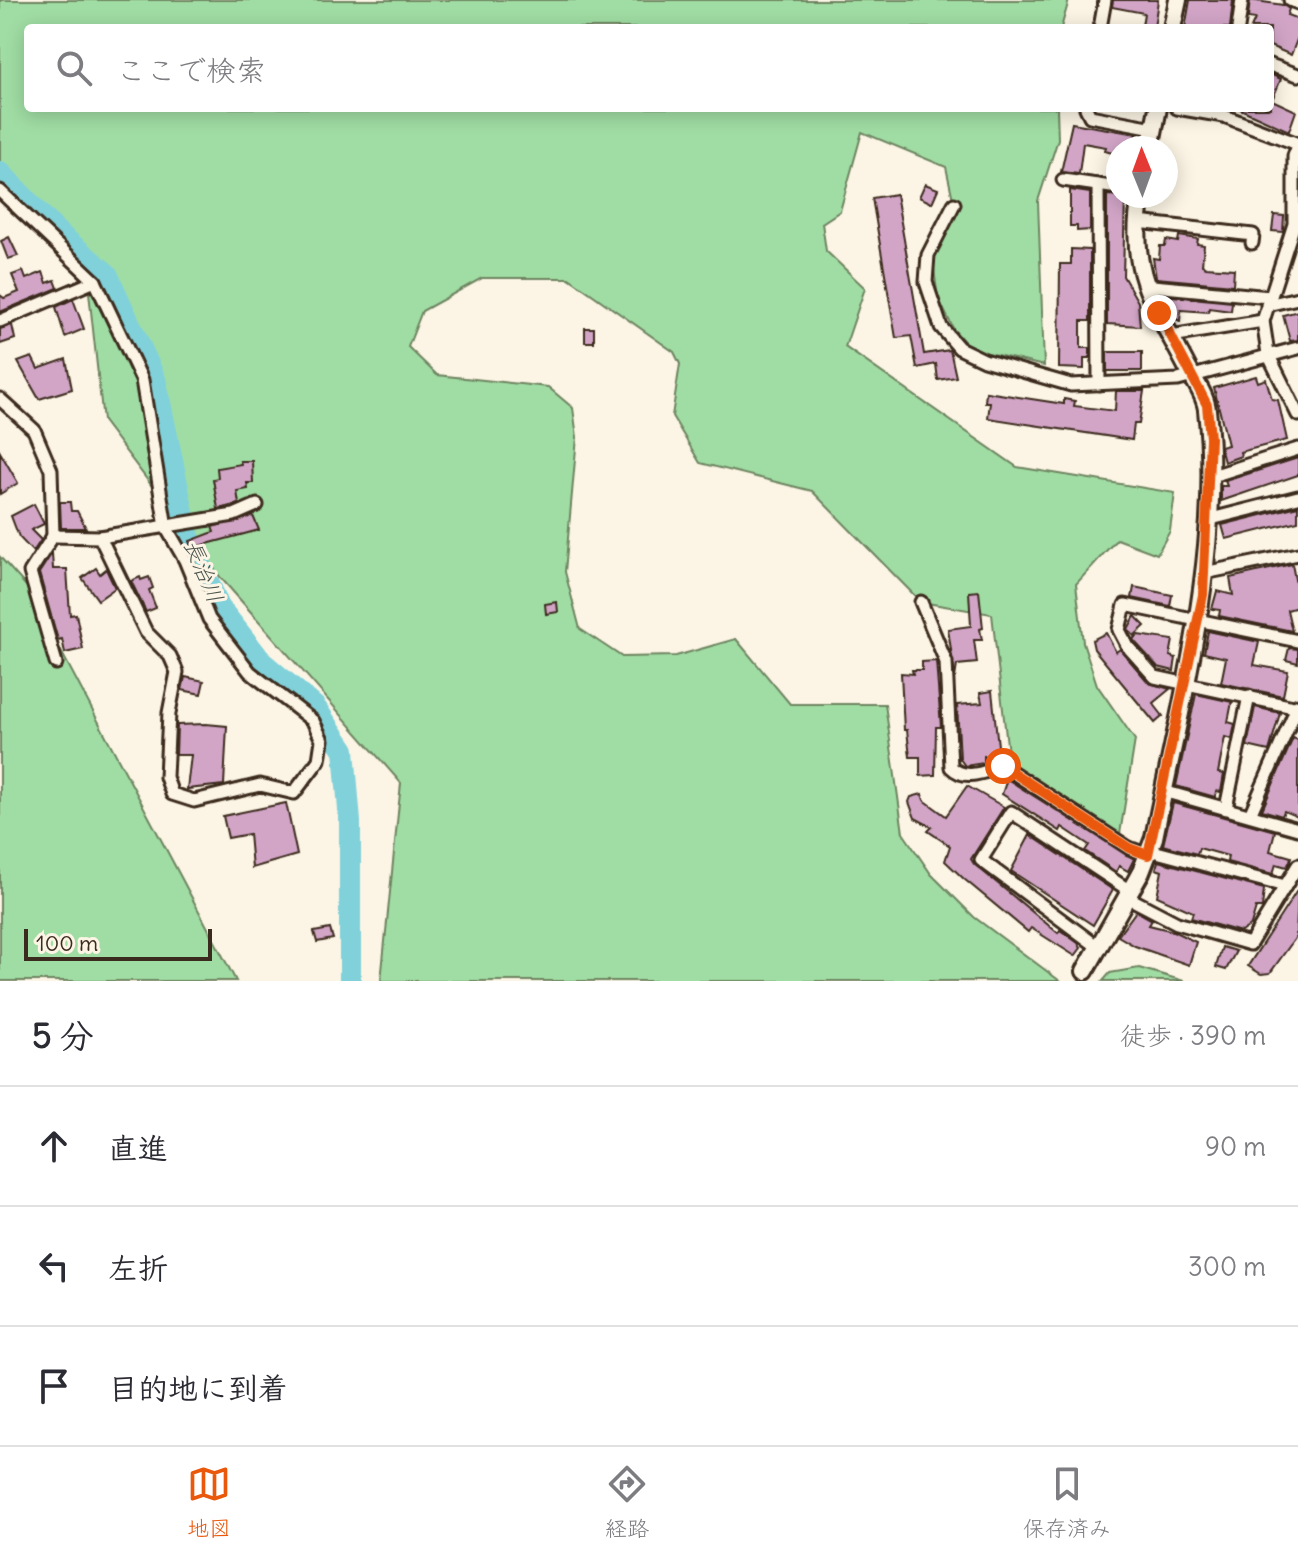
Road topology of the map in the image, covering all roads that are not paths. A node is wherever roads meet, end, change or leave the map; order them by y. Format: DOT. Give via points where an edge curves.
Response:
graph roads {
  1 [pos="1105,0"];
  2 [pos="1178,0"];
  3 [pos="1242,0"];
  4 [pos="1290,0"];
  5 [pos="1298,3"];
  6 [pos="1101,24"];
  7 [pos="1173,24"];
  8 [pos="1239,24"];
  9 [pos="1274,66"];
  10 [pos="1298,75"];
  11 [pos="1088,112"];
  12 [pos="1157,112"];
  13 [pos="1225,112"];
  14 [pos="1154,128"];
  15 [pos="1152,136"];
  16 [pos="1298,145"];
  17 [pos="1063,180"];
  18 [pos="1098,185"];
  19 [pos="1106,186"];
  20 [pos="0,191"];
  21 [pos="954,204"];
  22 [pos="1140,208"];
  23 [pos="1138,222"];
  24 [pos="1252,243"];
  25 [pos="1298,256"];
  26 [pos="1282,258"];
  27 [pos="95,281"];
  28 [pos="1147,289"];
  29 [pos="1298,298"];
  30 [pos="1269,301"];
  31 [pos="0,321"];
  32 [pos="1263,321"];
  33 [pos="1171,336"];
  34 [pos="1298,348"];
  35 [pos="1270,358"];
  36 [pos="1191,375"];
  37 [pos="1099,384"];
  38 [pos="1293,392"];
  39 [pos="0,399"];
  40 [pos="1298,415"];
  41 [pos="1298,449"];
  42 [pos="1209,477"];
  43 [pos="1298,497"];
  44 [pos="257,505"];
  45 [pos="1207,520"];
  46 [pos="166,527"];
  47 [pos="53,536"];
  48 [pos="100,537"];
  49 [pos="1298,554"];
  50 [pos="1204,573"];
  51 [pos="921,602"];
  52 [pos="1198,619"];
  53 [pos="1298,641"];
  54 [pos="56,663"];
  55 [pos="1185,682"];
  56 [pos="1249,696"];
  57 [pos="1298,707"];
  58 [pos="1163,791"];
  59 [pos="1226,808"];
  60 [pos="1250,815"];
  61 [pos="1298,829"];
  62 [pos="1148,852"];
  63 [pos="1298,865"];
  64 [pos="1285,886"];
  65 [pos="1128,894"];
  66 [pos="1098,947"];
  67 [pos="1085,971"];
  1 -- 6 [label="street"];
  2 -- 7 [label="street"];
  3 -- 8 [label="street"];
  4 -- 5 [label="street"];
  9 -- 10 [label="street"];
  11 -- 14 [label="street"];
  12 -- 14 [label="street"];
  13 -- 16 [label="street"];
  14 -- 15 [label="street"];
  16 -- 26 [label="street" via="1294,224"];
  17 -- 18 [label="street"];
  18 -- 19 [label="street"];
  18 -- 37 [label="street"];
  20 -- 27 [label="street"];
  21 -- 37 [label="street" via="928,255 926,282 941,327 959,348 984,360 1071,385"];
  22 -- 23 [label="street"];
  23 -- 24 [label="street" via="1253,235"];
  23 -- 28 [label="street" via="1136,249"];
  25 -- 26 [label="street"];
  26 -- 30 [label="street"];
  27 -- 31 [label="street"];
  27 -- 46 [label="street" via="147,397"];
  28 -- 30 [label="street"];
  28 -- 33 [label="street"];
  29 -- 30 [label="street"];
  30 -- 32 [label="street"];
  32 -- 33 [label="street"];
  32 -- 35 [label="street"];
  33 -- 36 [label="street"];
  34 -- 35 [label="street"];
  35 -- 36 [label="street"];
  35 -- 38 [label="street"];
  36 -- 37 [label="street"];
  36 -- 42 [label="street" via="1207,405"];
  38 -- 40 [label="street"];
  39 -- 47 [label="street" via="34,430 51,470"];
  41 -- 42 [label="street"];
  42 -- 45 [label="street"];
  43 -- 45 [label="street"];
  44 -- 46 [label="street" via="234,515"];
  45 -- 50 [label="street"];
  46 -- 48 [label="street"];
  46 -- 48 [label="street" via="227,646 250,672 313,721 322,740 319,760 294,793 260,785 194,801 172,794 166,777 177,672 170,656 146,632"];
  47 -- 48 [label="street"];
  47 -- 54 [label="street" via="30,572"];
  49 -- 50 [label="street"];
  50 -- 52 [label="street"];
  51 -- 62 [label="street" via="946,662 951,767 967,776 1003,766 1129,848"];
  52 -- 53 [label="street"];
  52 -- 55 [label="street"];
  52 -- 55 [label="street" via="1125,605 1119,630 1155,677"];
  55 -- 56 [label="street"];
  55 -- 58 [label="street"];
  56 -- 57 [label="street"];
  56 -- 59 [label="street"];
  57 -- 60 [label="street"];
  58 -- 59 [label="street"];
  58 -- 62 [label="street"];
  59 -- 60 [label="street"];
  60 -- 61 [label="street"];
  62 -- 64 [label="street"];
  62 -- 65 [label="street"];
  63 -- 64 [label="street"];
  64 -- 65 [label="street" via="1250,944 1177,923"];
  65 -- 66 [label="street"];
  65 -- 66 [label="street" via="1011,812 981,860"];
  66 -- 67 [label="street"];
}
